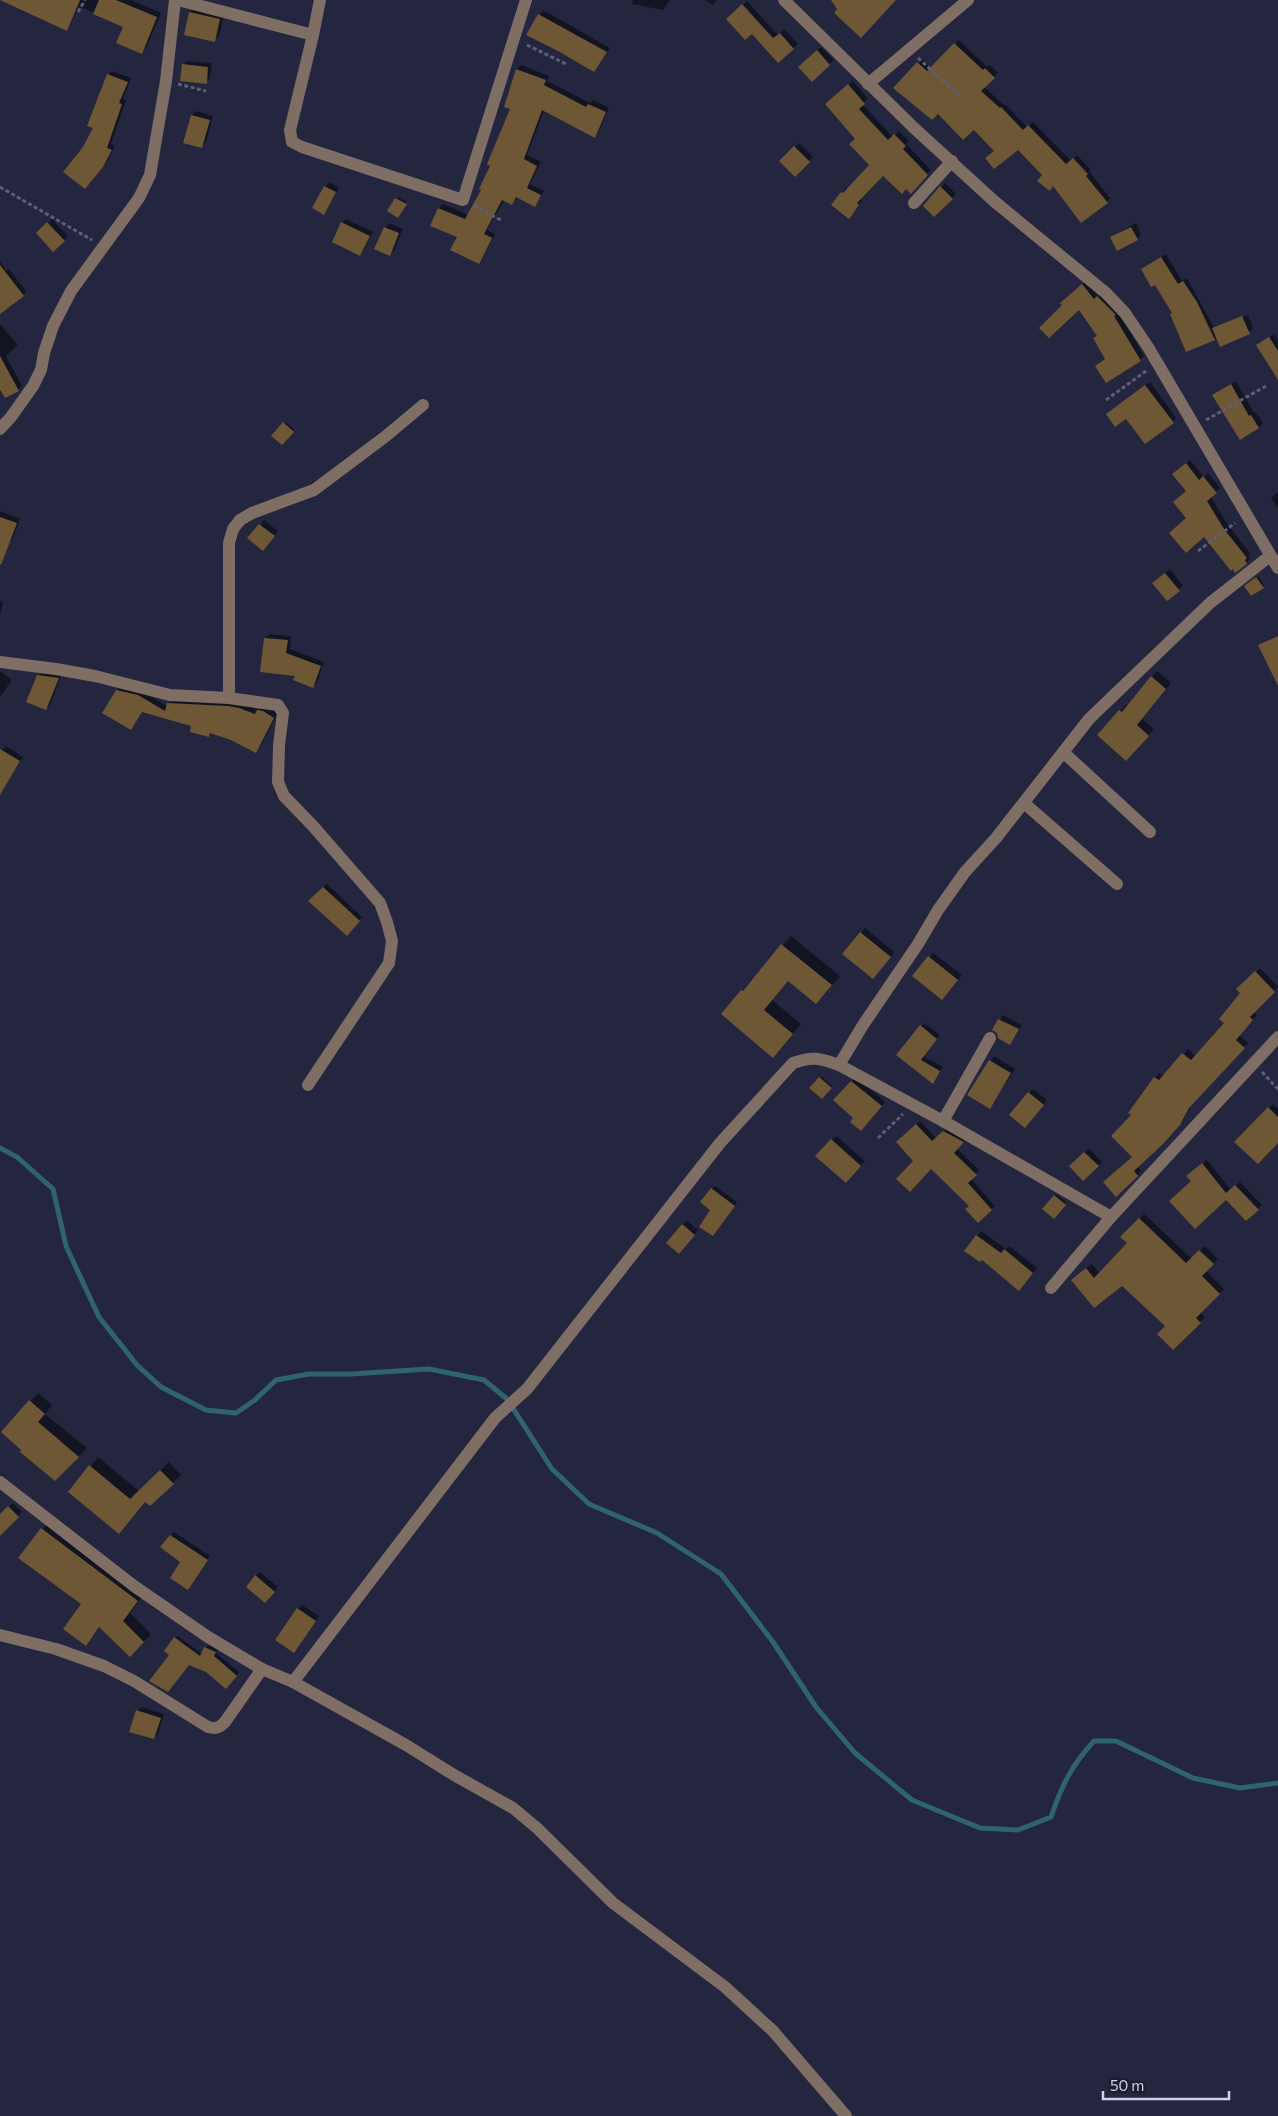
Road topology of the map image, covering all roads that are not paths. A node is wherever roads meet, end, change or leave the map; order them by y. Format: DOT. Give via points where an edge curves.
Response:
graph roads {
  1 [pos="177,0"];
  2 [pos="320,0"];
  3 [pos="526,0"];
  4 [pos="784,0"];
  5 [pos="968,0"];
  6 [pos="313,35"];
  7 [pos="868,84"];
  8 [pos="952,161"];
  9 [pos="914,203"];
  10 [pos="423,405"];
  11 [pos="0,429"];
  12 [pos="1270,556"];
  13 [pos="1278,568"];
  14 [pos="0,662"];
  15 [pos="229,698"];
  16 [pos="1063,752"];
  17 [pos="1024,803"];
  18 [pos="1150,832"];
  19 [pos="1117,884"];
  20 [pos="1278,1037"];
  21 [pos="990,1038"];
  22 [pos="839,1065"];
  23 [pos="308,1085"];
  24 [pos="943,1121"];
  25 [pos="1111,1217"];
  26 [pos="1050,1288"];
  27 [pos="0,1482"];
  28 [pos="0,1635"];
  29 [pos="262,1669"];
  30 [pos="293,1682"];
  31 [pos="846,2116"];
  1 -- 6 [label="street"];
  1 -- 11 [label="street" via="150,175 140,198 71,291 53,326 41,370 33,386"];
  2 -- 6 [label="street"];
  3 -- 6 [label="street" via="463,200 292,142 290,130"];
  4 -- 7 [label="street"];
  5 -- 7 [label="street"];
  7 -- 8 [label="street"];
  8 -- 9 [label="street"];
  8 -- 12 [label="street" via="995,202 1106,293 1130,319"];
  10 -- 15 [label="street" via="314,490 252,513 233,529 229,543"];
  12 -- 13 [label="street"];
  12 -- 16 [label="street" via="1210,603 1089,719"];
  14 -- 15 [label="street" via="56,668 170,695"];
  15 -- 23 [label="street" via="278,705 283,713 278,782 284,796 380,903 392,941 389,963"];
  16 -- 17 [label="street"];
  16 -- 18 [label="street"];
  17 -- 19 [label="street"];
  17 -- 22 [label="street" via="965,872 938,910"];
  20 -- 25 [label="street"];
  21 -- 24 [label="street"];
  22 -- 24 [label="street"];
  22 -- 30 [label="street" via="824,1059 808,1058 793,1063 720,1143 527,1390 496,1418"];
  24 -- 25 [label="street"];
  25 -- 26 [label="street"];
  27 -- 29 [label="street" via="158,1604"];
  28 -- 29 [label="street" via="56,1649 104,1666 214,1728 226,1722"];
  29 -- 30 [label="street"];
  30 -- 31 [label="street" via="513,1808 613,1902 725,1987 773,2031"];
}
